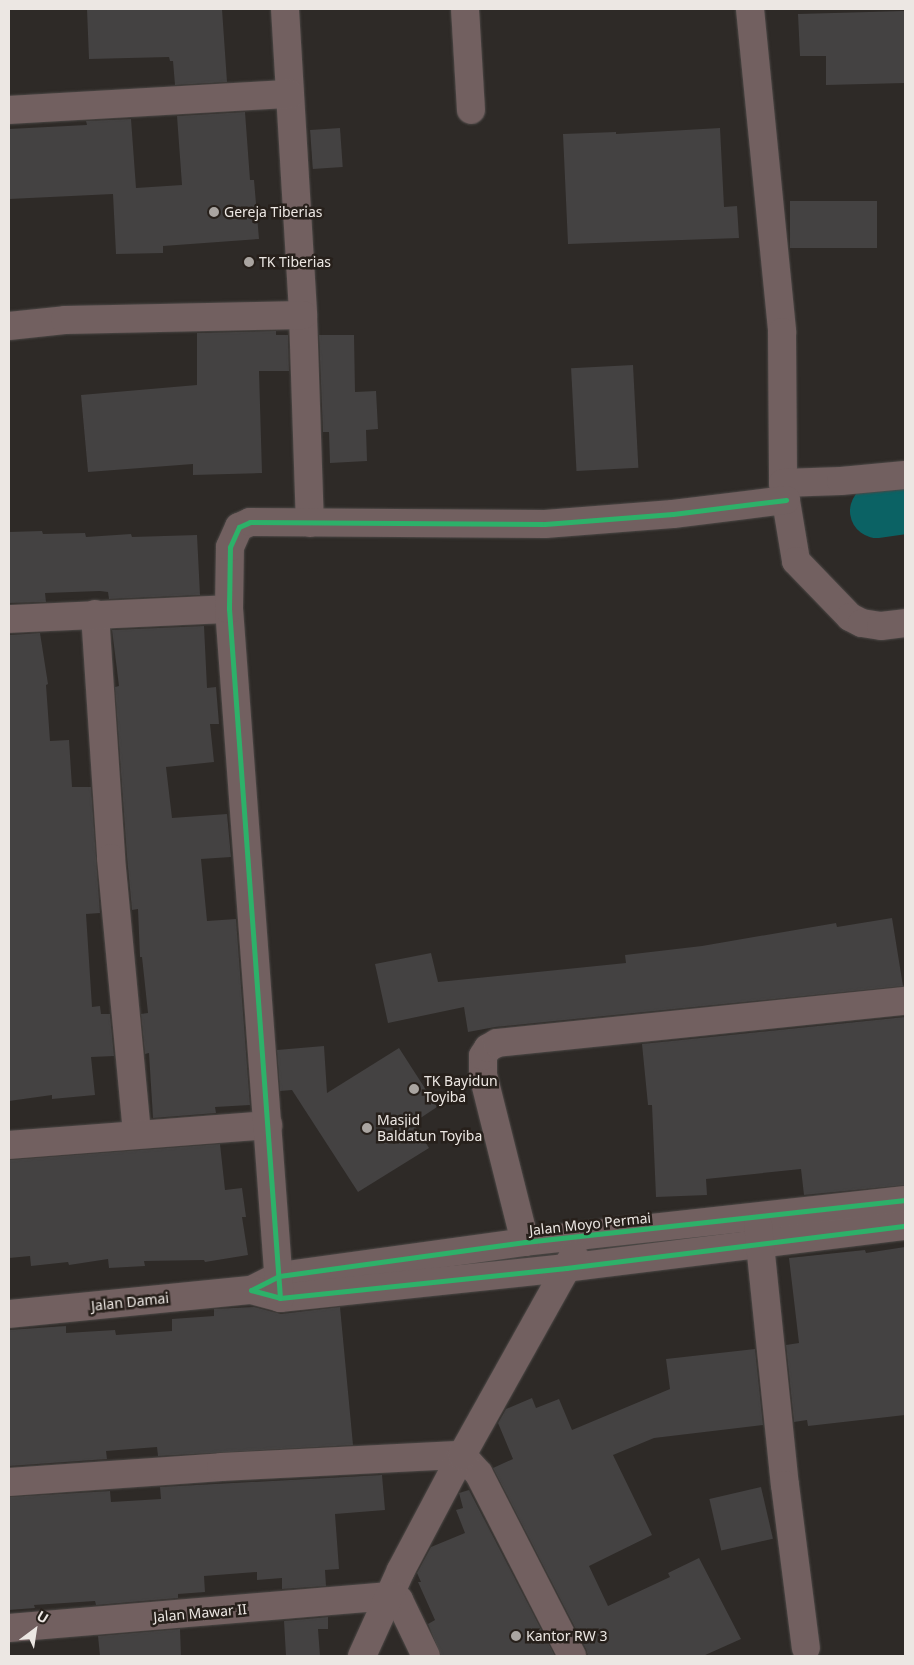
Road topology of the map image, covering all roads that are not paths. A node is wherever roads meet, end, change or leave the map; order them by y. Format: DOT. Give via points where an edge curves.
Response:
graph roads {
  1 [pos="285,9"];
  2 [pos="465,9"];
  3 [pos="750,9"];
  4 [pos="290,94"];
  5 [pos="9,110"];
  6 [pos="471,110"];
  7 [pos="303,315"];
  8 [pos="9,326"];
  9 [pos="905,475"];
  10 [pos="785,491"];
  11 [pos="310,522"];
  12 [pos="229,609"];
  13 [pos="95,614"];
  14 [pos="9,619"];
  15 [pos="905,623"];
  16 [pos="905,1001"];
  17 [pos="268,1125"];
  18 [pos="137,1134"];
  19 [pos="9,1145"];
  20 [pos="905,1200"];
  21 [pos="757,1215"];
  22 [pos="905,1226"];
  23 [pos="585,1237"];
  24 [pos="525,1242"];
  25 [pos="760,1242"];
  26 [pos="566,1268"];
  27 [pos="279,1287"];
  28 [pos="9,1314"];
  29 [pos="462,1455"];
  30 [pos="9,1482"];
  31 [pos="390,1596"];
  32 [pos="9,1628"];
  33 [pos="806,1648"];
  34 [pos="362,1656"];
  35 [pos="426,1656"];
  36 [pos="572,1656"];
  1 -- 4 [label="street"];
  2 -- 6 [label="street"];
  3 -- 10 [label="street" via="782,332"];
  4 -- 5 [label="street"];
  4 -- 7 [label="street"];
  7 -- 8 [label="street" via="65,320"];
  7 -- 11 [label="street"];
  9 -- 10 [label="street" via="841,481"];
  10 -- 11 [label="street" via="673,514 545,524"];
  10 -- 15 [label="street" via="796,561 816,584 850,617 862,623 881,626"];
  11 -- 12 [label="street" via="250,522 239,527 230,547"];
  12 -- 13 [label="street"];
  12 -- 17 [label="street"];
  13 -- 14 [label="street"];
  13 -- 18 [label="street" via="111,858"];
  16 -- 24 [label="street" via="497,1043 488,1048 483,1056 483,1075"];
  17 -- 18 [label="street"];
  17 -- 27 [label="street"];
  18 -- 19 [label="street"];
  20 -- 21 [label="street, Jalan Moyo Permai"];
  21 -- 23 [label="street, Jalan Moyo Permai"];
  21 -- 25 [label="street"];
  22 -- 25 [label="street"];
  23 -- 24 [label="street, Jalan Moyo Permai"];
  23 -- 26 [label="street"];
  24 -- 27 [label="street, Jalan Moyo Permai"];
  25 -- 26 [label="street"];
  25 -- 33 [label="street" via="785,1485"];
  26 -- 27 [label="street"];
  26 -- 29 [label="street"];
  27 -- 28 [label="street, Jalan Damai"];
  29 -- 30 [label="street"];
  29 -- 31 [label="street"];
  29 -- 36 [label="street" via="479,1474"];
  31 -- 32 [label="street, Jalan Mawar II"];
  31 -- 34 [label="street"];
  31 -- 35 [label="street" via="399,1600"];
}
